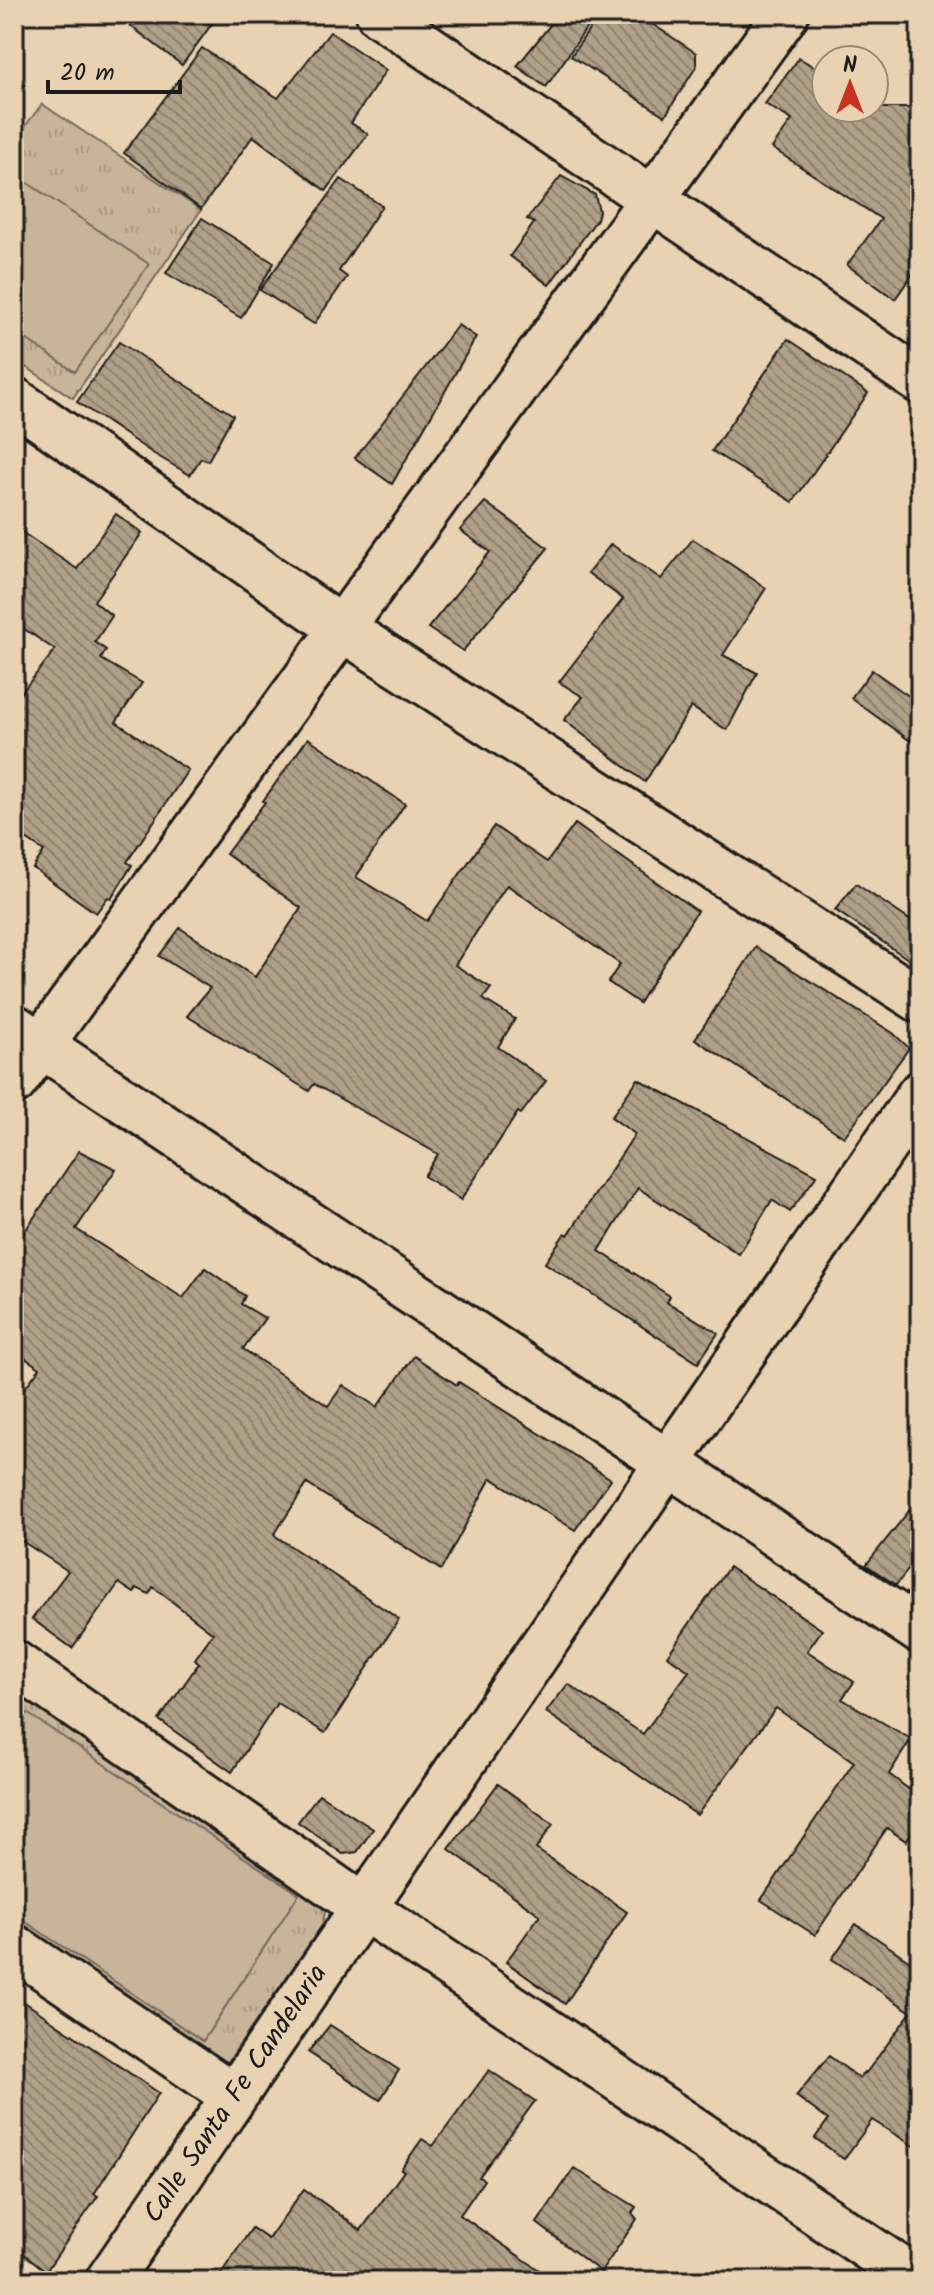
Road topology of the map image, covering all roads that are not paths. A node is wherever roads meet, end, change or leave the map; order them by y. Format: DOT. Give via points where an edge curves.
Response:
graph roads {
  1 [pos="379,14"];
  2 [pos="786,14"];
  3 [pos="651,200"];
  4 [pos="920,381"];
  5 [pos="14,400"];
  6 [pos="341,628"];
  7 [pos="920,1000"];
  8 [pos="27,1036"];
  9 [pos="14,1082"];
  10 [pos="920,1094"];
  11 [pos="668,1464"];
  12 [pos="920,1631"];
  13 [pos="14,1663"];
  14 [pos="363,1907"];
  15 [pos="14,1947"];
  16 [pos="234,2096"];
  17 [pos="108,2281"];
  18 [pos="918,2281"];
  1 -- 3 [label="street"];
  2 -- 3 [label="street"];
  3 -- 4 [label="street"];
  3 -- 6 [label="street"];
  5 -- 6 [label="street"];
  6 -- 7 [label="street"];
  6 -- 8 [label="street"];
  8 -- 9 [label="street"];
  8 -- 11 [label="street"];
  10 -- 11 [label="street, Calle Santa Fe Candelaria"];
  11 -- 12 [label="street"];
  11 -- 14 [label="street, Calle Santa Fe Candelaria"];
  13 -- 14 [label="street"];
  14 -- 16 [label="street, Calle Santa Fe Candelaria"];
  14 -- 18 [label="street"];
  15 -- 16 [label="street"];
  16 -- 17 [label="street, Calle Santa Fe Candelaria"];
}
